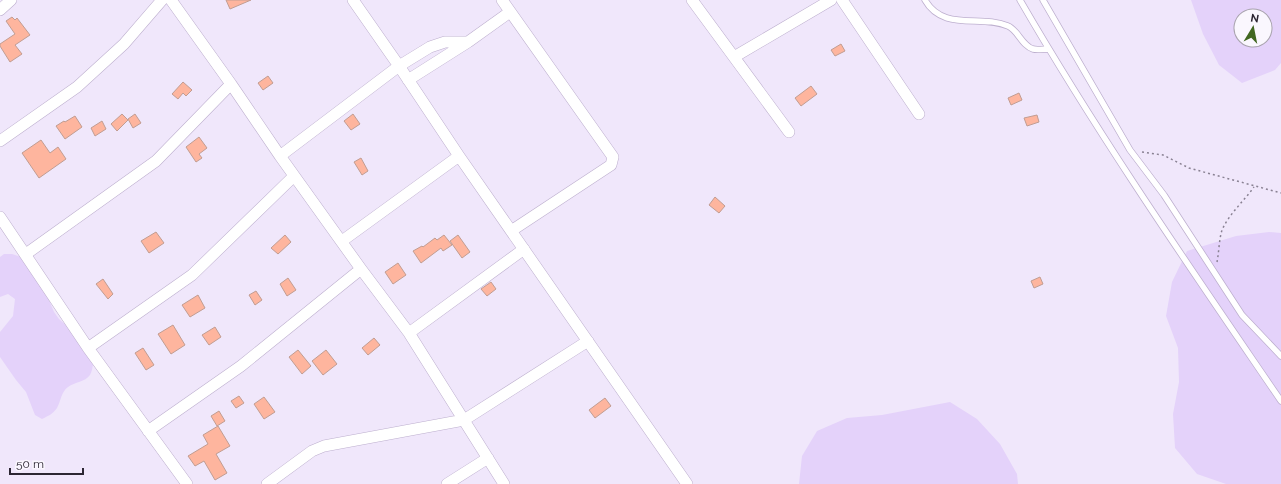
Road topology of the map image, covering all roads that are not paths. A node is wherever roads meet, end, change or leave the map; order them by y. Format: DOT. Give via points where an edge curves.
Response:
graph roads {
  1 [pos="11,0"];
  2 [pos="162,0"];
  3 [pos="171,0"];
  4 [pos="353,0"];
  5 [pos="502,0"];
  6 [pos="692,0"];
  7 [pos="831,0"];
  8 [pos="842,0"];
  9 [pos="925,0"];
  10 [pos="1020,0"];
  11 [pos="1043,0"];
  12 [pos="0,10"];
  13 [pos="510,12"];
  14 [pos="468,42"];
  15 [pos="1048,49"];
  16 [pos="734,57"];
  17 [pos="399,66"];
  18 [pos="408,80"];
  19 [pos="231,84"];
  20 [pos="919,114"];
  21 [pos="789,132"];
  22 [pos="0,141"];
  23 [pos="280,156"];
  24 [pos="459,156"];
  25 [pos="294,176"];
  26 [pos="0,217"];
  27 [pos="511,230"];
  28 [pos="342,241"];
  29 [pos="524,249"];
  30 [pos="26,254"];
  31 [pos="361,269"];
  32 [pos="409,333"];
  33 [pos="588,341"];
  34 [pos="88,348"];
  35 [pos="1281,356"];
  36 [pos="1281,400"];
  37 [pos="464,420"];
  38 [pos="148,431"];
  39 [pos="488,458"];
  40 [pos="682,482"];
  41 [pos="187,484"];
  42 [pos="267,484"];
  43 [pos="447,484"];
  44 [pos="504,484"];
  1 -- 12 [label="street"];
  2 -- 22 [label="street" via="124,44 77,87"];
  3 -- 19 [label="street"];
  4 -- 17 [label="street"];
  5 -- 13 [label="street"];
  6 -- 16 [label="street"];
  7 -- 16 [label="street"];
  8 -- 20 [label="street"];
  9 -- 15 [label="lane" via="930,9 952,20 1010,27 1032,49"];
  10 -- 15 [label="lane"];
  11 -- 35 [label="lane" via="1130,150 1164,195 1242,315"];
  13 -- 14 [label="street"];
  13 -- 27 [label="street" via="613,157 611,165"];
  14 -- 17 [label="street" via="445,42 435,45"];
  14 -- 18 [label="street"];
  15 -- 36 [label="lane" via="1134,184"];
  16 -- 21 [label="street"];
  17 -- 18 [label="street"];
  17 -- 23 [label="street"];
  18 -- 24 [label="street"];
  19 -- 23 [label="street"];
  19 -- 30 [label="street" via="156,161"];
  23 -- 25 [label="street"];
  24 -- 27 [label="street"];
  24 -- 28 [label="street"];
  25 -- 28 [label="street"];
  25 -- 34 [label="street" via="192,275"];
  26 -- 30 [label="street"];
  27 -- 29 [label="street"];
  28 -- 31 [label="street"];
  29 -- 32 [label="street"];
  29 -- 33 [label="street"];
  30 -- 34 [label="street"];
  31 -- 32 [label="street"];
  31 -- 38 [label="street" via="241,366"];
  32 -- 37 [label="street"];
  33 -- 37 [label="street"];
  33 -- 40 [label="street"];
  34 -- 38 [label="street"];
  37 -- 39 [label="street"];
  37 -- 42 [label="street" via="324,446 312,451"];
  38 -- 41 [label="street"];
  39 -- 43 [label="street"];
  39 -- 44 [label="street"];
}
